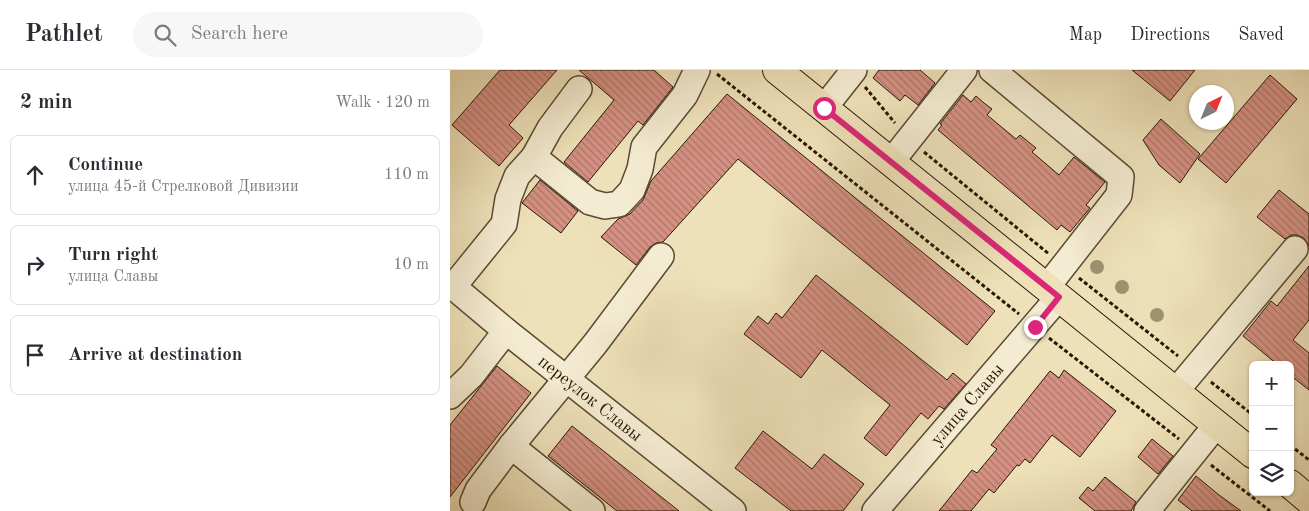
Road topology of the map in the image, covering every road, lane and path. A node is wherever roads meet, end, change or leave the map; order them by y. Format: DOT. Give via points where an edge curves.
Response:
graph roads {
  1 [pos="697,70"];
  2 [pos="713,70"];
  3 [pos="778,70"];
  4 [pos="964,70"];
  5 [pos="992,70"];
  6 [pos="853,71"];
  7 [pos="579,89"];
  8 [pos="824,108"];
  9 [pos="908,140"];
  10 [pos="534,156"];
  11 [pos="891,162"];
  12 [pos="1295,249"];
  13 [pos="661,256"];
  14 [pos="1063,265"];
  15 [pos="452,286"];
  16 [pos="1053,292"];
  17 [pos="1035,327"];
  18 [pos="506,331"];
  19 [pos="1194,369"];
  20 [pos="566,378"];
  21 [pos="1176,391"];
  22 [pos="450,396"];
  23 [pos="1249,412"];
  24 [pos="1217,424"];
  25 [pos="511,446"];
  26 [pos="1294,448"];
  27 [pos="1194,451"];
  28 [pos="1249,451"];
  29 [pos="1309,460"];
  30 [pos="1294,487"];
  31 [pos="1309,500"];
  32 [pos="476,508"];
  33 [pos="592,511"];
  34 [pos="732,511"];
  35 [pos="875,511"];
  36 [pos="1147,511"];
  37 [pos="1270,511"];
  1 -- 10 [label="street" via="685,95 644,147 632,190 619,204 605,206 590,202"];
  2 -- 17 [label="path"];
  3 -- 8 [label="main road"];
  4 -- 9 [label="street"];
  5 -- 14 [label="street, улица Славы" via="1121,177 1119,195"];
  6 -- 8 [label="street"];
  6 -- 9 [label="path"];
  7 -- 10 [label="street"];
  8 -- 11 [label="main road"];
  9 -- 11 [label="street"];
  9 -- 14 [label="path"];
  10 -- 15 [label="street" via="517,176 508,199 504,224"];
  11 -- 16 [label="main road"];
  12 -- 19 [label="street"];
  13 -- 20 [label="street"];
  14 -- 16 [label="street, улица Славы"];
  14 -- 19 [label="path"];
  15 -- 18 [label="street, переулок Славы"];
  16 -- 17 [label="street, улица Славы"];
  16 -- 21 [label="main road"];
  17 -- 27 [label="path"];
  17 -- 35 [label="street, улица Славы"];
  18 -- 20 [label="street, переулок Славы"];
  18 -- 22 [label="street" via="471,376"];
  19 -- 21 [label="street"];
  19 -- 23 [label="path"];
  20 -- 25 [label="street"];
  20 -- 34 [label="street, переулок Славы"];
  21 -- 24 [label="main road"];
  24 -- 27 [label="street"];
  24 -- 28 [label="main road"];
  25 -- 32 [label="street" via="478,490"];
  25 -- 33 [label="street"];
  26 -- 29 [label="path"];
  27 -- 36 [label="street"];
  27 -- 37 [label="path"];
  30 -- 31 [label="main road"];
}
